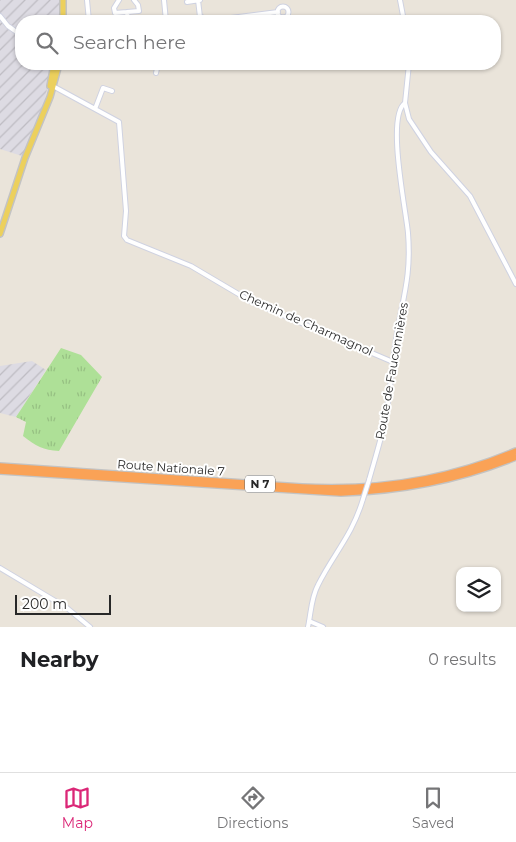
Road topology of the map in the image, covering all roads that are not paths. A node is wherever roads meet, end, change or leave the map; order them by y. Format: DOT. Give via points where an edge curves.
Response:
graph roads {
  1 [pos="63,0"];
  2 [pos="87,0"];
  3 [pos="119,0"];
  4 [pos="134,0"];
  5 [pos="164,0"];
  6 [pos="199,0"];
  7 [pos="282,0"];
  8 [pos="400,0"];
  9 [pos="187,2"];
  10 [pos="281,7"];
  11 [pos="127,12"];
  12 [pos="279,14"];
  13 [pos="63,15"];
  14 [pos="88,15"];
  15 [pos="127,15"];
  16 [pos="165,15"];
  17 [pos="200,15"];
  18 [pos="269,15"];
  19 [pos="286,15"];
  20 [pos="403,15"];
  21 [pos="0,16"];
  22 [pos="15,31"];
  23 [pos="53,70"];
  24 [pos="57,70"];
  25 [pos="157,70"];
  26 [pos="408,70"];
  27 [pos="156,73"];
  28 [pos="52,86"];
  29 [pos="112,91"];
  30 [pos="405,103"];
  31 [pos="95,109"];
  32 [pos="0,234"];
  33 [pos="516,284"];
  34 [pos="393,362"];
  35 [pos="516,451"];
  36 [pos="516,457"];
  37 [pos="0,466"];
  38 [pos="0,471"];
  39 [pos="0,568"];
  40 [pos="309,621"];
  41 [pos="90,627"];
  42 [pos="308,627"];
  43 [pos="323,627"];
  1 -- 13 [label="main road"];
  2 -- 14 [label="street"];
  3 -- 11 [label="street" via="115,13"];
  4 -- 11 [label="street" via="139,10"];
  5 -- 16 [label="street"];
  6 -- 9 [label="street"];
  6 -- 17 [label="street"];
  7 -- 10 [label="street"];
  8 -- 20 [label="street"];
  10 -- 12 [label="street"];
  10 -- 19 [label="street" via="288,9"];
  11 -- 15 [label="street"];
  12 -- 18 [label="street"];
  21 -- 22 [label="street"];
  23 -- 28 [label="main road"];
  24 -- 28 [label="main road"];
  25 -- 27 [label="street"];
  26 -- 30 [label="street, Route de Fauconnières"];
  28 -- 31 [label="street, Chemin de Charmagnol"];
  28 -- 32 [label="main road"];
  29 -- 31 [label="street" via="103,88"];
  30 -- 33 [label="street" via="409,119 422,140 478,208"];
  30 -- 34 [label="street, Route de Fauconnières" via="399,114 398,146 408,233 408,286"];
  31 -- 34 [label="street, Chemin de Charmagnol" via="120,122 126,211 124,236 127,240 191,266 252,302"];
  34 -- 40 [label="street, Route de Fauconnières, bridge" via="384,425 363,499 347,540 317,586"];
  35 -- 37 [label="highway, Route Nationale 7 / N 7" via="431,478 342,488"];
  36 -- 38 [label="highway, Route Nationale 7 / N 7" via="432,483 342,493"];
  39 -- 41 [label="street" via="59,603"];
  40 -- 42 [label="street, Route de Fauconnières"];
  40 -- 43 [label="street"];
}
